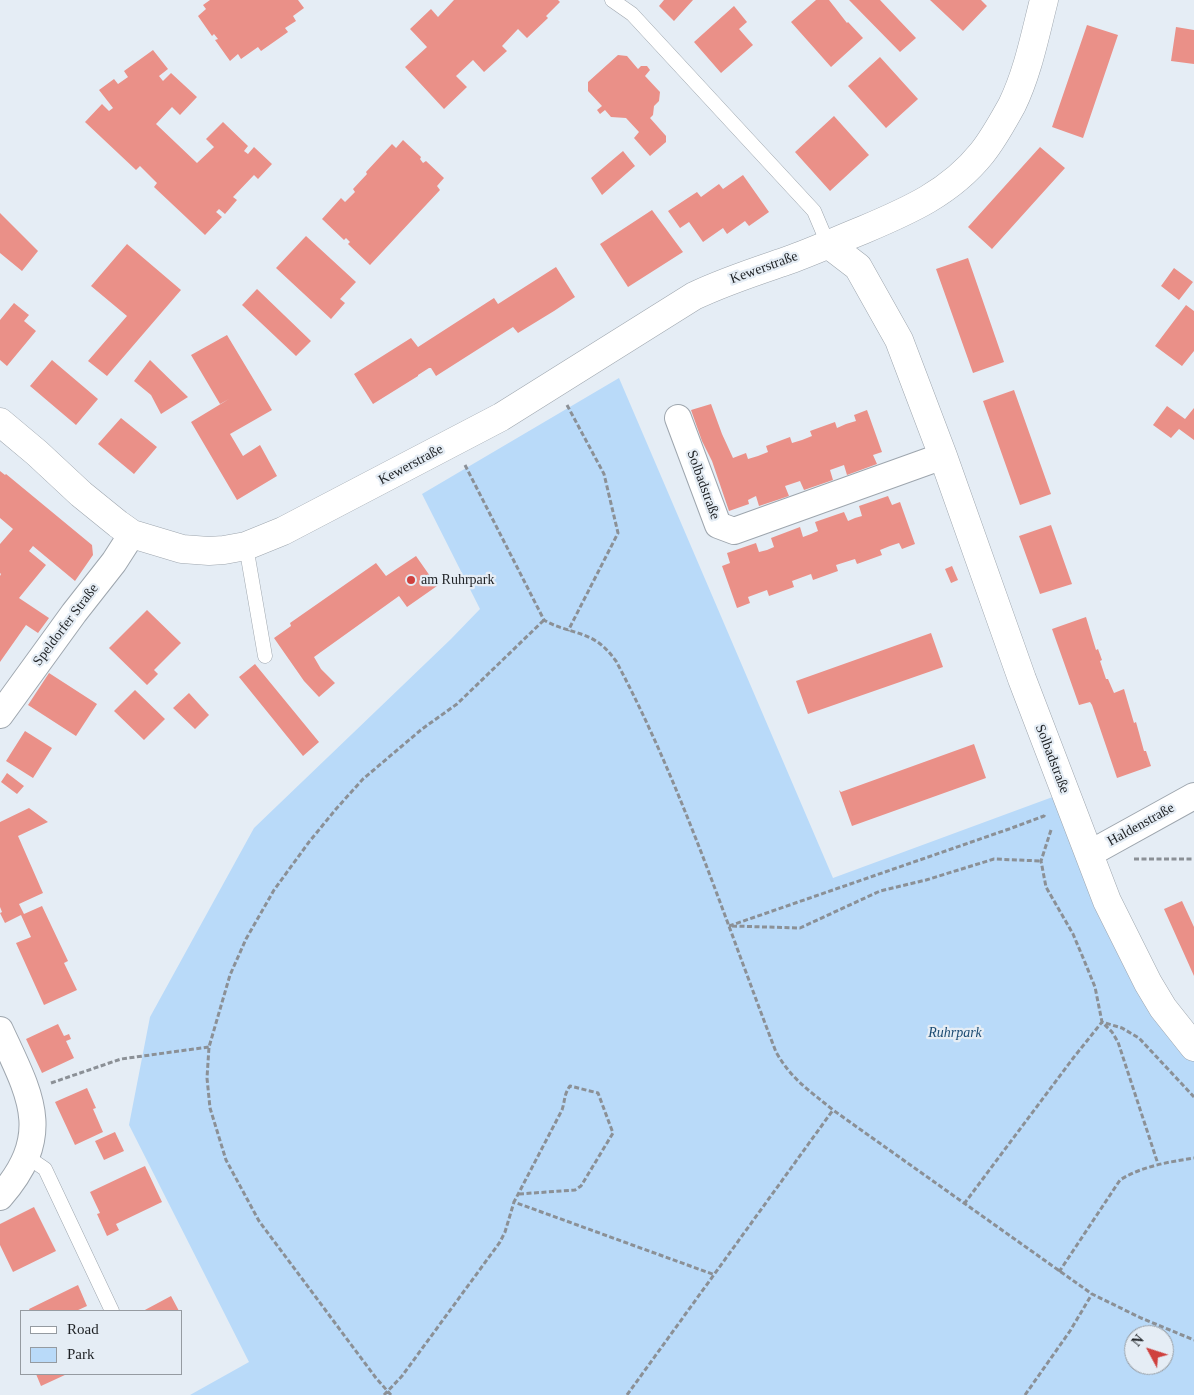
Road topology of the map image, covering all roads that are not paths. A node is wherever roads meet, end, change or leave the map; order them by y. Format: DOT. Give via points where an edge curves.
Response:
graph roads {
  1 [pos="612,0"];
  2 [pos="1044,0"];
  3 [pos="828,244"];
  4 [pos="678,418"];
  5 [pos="0,422"];
  6 [pos="943,456"];
  7 [pos="132,534"];
  8 [pos="246,546"];
  9 [pos="265,656"];
  10 [pos="0,715"];
  11 [pos="1194,796"];
  12 [pos="1090,857"];
  13 [pos="0,1030"];
  14 [pos="1194,1047"];
  15 [pos="26,1156"];
  16 [pos="0,1196"];
  17 [pos="112,1310"];
  1 -- 3 [label="lane" via="632,14 814,211"];
  2 -- 3 [label="street, Kewerstraße" via="1019,88 1004,120 982,153 950,184 912,209"];
  3 -- 6 [label="street, Solbadstraße" via="858,267 885,312 916,380"];
  3 -- 8 [label="street, Kewerstraße" via="694,296 502,417 308,519"];
  4 -- 6 [label="street, Solbadstraße" via="718,525 734,531"];
  5 -- 7 [label="street, Kewerstraße"];
  6 -- 12 [label="street, Solbadstraße" via="1022,679"];
  7 -- 8 [label="street, Kewerstraße" via="194,551"];
  7 -- 10 [label="street, Speldorfer Straße"];
  8 -- 9 [label="lane"];
  11 -- 12 [label="street, Haldenstraße"];
  12 -- 14 [label="street, Solbadstraße" via="1107,902 1148,983"];
  13 -- 15 [label="street" via="32,1108 33,1133"];
  15 -- 16 [label="street"];
  15 -- 17 [label="lane" via="46,1169"];
}
